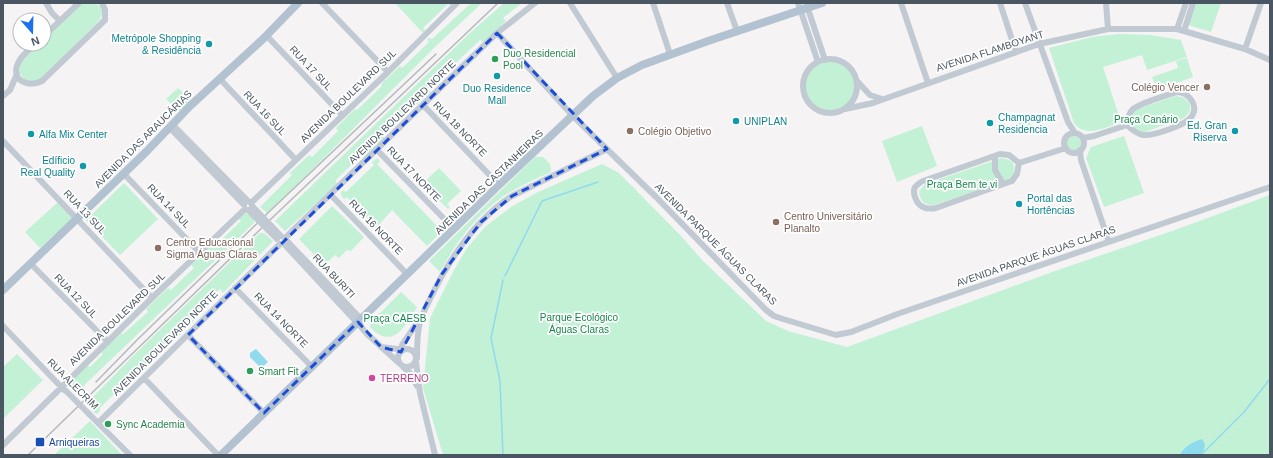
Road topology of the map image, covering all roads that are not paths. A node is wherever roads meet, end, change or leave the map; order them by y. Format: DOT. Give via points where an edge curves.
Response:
graph roads {
  1 [pos="46,3"];
  2 [pos="79,3"];
  3 [pos="102,3"];
  4 [pos="298,3"];
  5 [pos="322,3"];
  6 [pos="457,3"];
  7 [pos="535,3"];
  8 [pos="570,3"];
  9 [pos="653,3"];
  10 [pos="727,3"];
  11 [pos="822,3"];
  12 [pos="901,3"];
  13 [pos="1000,3"];
  14 [pos="1025,3"];
  15 [pos="1106,3"];
  16 [pos="1186,3"];
  17 [pos="1193,3"];
  18 [pos="1260,3"];
  19 [pos="803,6"];
  20 [pos="60,21"];
  21 [pos="52,28"];
  22 [pos="1108,29"];
  23 [pos="1177,29"];
  24 [pos="736,31"];
  25 [pos="1184,31"];
  26 [pos="497,34"];
  27 [pos="266,35"];
  28 [pos="1039,44"];
  29 [pos="1245,49"];
  30 [pos="27,52"];
  31 [pos="1016,52"];
  32 [pos="670,54"];
  33 [pos="825,60"];
  34 [pos="1270,60"];
  35 [pos="818,62"];
  36 [pos="388,72"];
  37 [pos="17,74"];
  38 [pos="617,78"];
  39 [pos="220,79"];
  40 [pos="857,81"];
  41 [pos="25,83"];
  42 [pos="928,83"];
  43 [pos="10,90"];
  44 [pos="3,96"];
  45 [pos="882,99"];
  46 [pos="423,105"];
  47 [pos="845,109"];
  48 [pos="572,115"];
  49 [pos="342,116"];
  50 [pos="1127,125"];
  51 [pos="171,126"];
  52 [pos="1072,134"];
  53 [pos="3,141"];
  54 [pos="1083,141"];
  55 [pos="1065,146"];
  56 [pos="607,149"];
  57 [pos="376,150"];
  58 [pos="1077,151"];
  59 [pos="995,156"];
  60 [pos="296,160"];
  61 [pos="1019,163"];
  62 [pos="124,174"];
  63 [pos="1003,184"];
  64 [pos="499,185"];
  65 [pos="1270,187"];
  66 [pos="330,194"];
  67 [pos="249,207"];
  68 [pos="78,218"];
  69 [pos="454,229"];
  70 [pos="282,240"];
  71 [pos="1109,242"];
  72 [pos="200,253"];
  73 [pos="31,264"];
  74 [pos="407,274"];
  75 [pos="235,288"];
  76 [pos="3,290"];
  77 [pos="152,298"];
  78 [pos="423,314"];
  79 [pos="360,323"];
  80 [pos="3,326"];
  81 [pos="188,335"];
  82 [pos="108,342"];
  83 [pos="381,347"];
  84 [pos="401,351"];
  85 [pos="416,360"];
  86 [pos="401,365"];
  87 [pos="312,367"];
  88 [pos="144,378"];
  89 [pos="64,389"];
  90 [pos="420,393"];
  91 [pos="264,413"];
  92 [pos="98,423"];
  93 [pos="3,444"];
  94 [pos="129,455"];
  95 [pos="219,455"];
  96 [pos="435,455"];
  1 -- 20 [label="street"];
  2 -- 20 [label="street"];
  3 -- 41 [label="street" via="105,20 42,81 31,85"];
  4 -- 27 [label="main road, AVENIDA DAS ARAUCÁRIAS"];
  5 -- 36 [label="street"];
  6 -- 36 [label="street, AVENIDA BOULEVARD SUL"];
  7 -- 26 [label="street, AVENIDA BOULEVARD NORTE"];
  8 -- 38 [label="street"];
  9 -- 32 [label="street"];
  10 -- 24 [label="street"];
  11 -- 19 [label="main road, AVENIDA DAS CASTANHEIRAS"];
  12 -- 42 [label="street"];
  13 -- 31 [label="street"];
  14 -- 28 [label="street"];
  15 -- 22 [label="street"];
  16 -- 23 [label="street"];
  17 -- 25 [label="street"];
  18 -- 29 [label="street"];
  19 -- 24 [label="main road, AVENIDA DAS CASTANHEIRAS"];
  19 -- 33 [label="street"];
  19 -- 35 [label="street"];
  20 -- 21 [label="street"];
  22 -- 23 [label="street, AVENIDA FLAMBOYANT"];
  22 -- 28 [label="street, AVENIDA FLAMBOYANT"];
  23 -- 25 [label="street, AVENIDA FLAMBOYANT"];
  24 -- 32 [label="main road, AVENIDA DAS CASTANHEIRAS"];
  25 -- 29 [label="street, AVENIDA FLAMBOYANT"];
  26 -- 46 [label="street, AVENIDA BOULEVARD NORTE"];
  26 -- 48 [label="street, AVENIDA PARQUE ÁGUAS CLARAS"];
  27 -- 39 [label="main road, AVENIDA DAS ARAUCÁRIAS"];
  27 -- 49 [label="street, RUA 17 SUL"];
  28 -- 31 [label="street, AVENIDA FLAMBOYANT"];
  28 -- 52 [label="street"];
  29 -- 34 [label="street, AVENIDA FLAMBOYANT"];
  30 -- 37 [label="street" via="17,65"];
  31 -- 42 [label="street, AVENIDA FLAMBOYANT"];
  32 -- 38 [label="main road, AVENIDA DAS CASTANHEIRAS"];
  33 -- 35 [label="street"];
  33 -- 40 [label="street" via="837,60 849,65"];
  35 -- 47 [label="street" via="805,74 803,92 806,100 820,112 837,113"];
  36 -- 49 [label="street, AVENIDA BOULEVARD SUL"];
  37 -- 41 [label="street"];
  37 -- 43 [label="street"];
  38 -- 48 [label="main road, AVENIDA DAS CASTANHEIRAS"];
  39 -- 51 [label="main road, AVENIDA DAS ARAUCÁRIAS"];
  39 -- 60 [label="street, RUA 16 SUL"];
  40 -- 45 [label="street" via="870,95"];
  40 -- 47 [label="street" via="853,101"];
  41 -- 43 [label="street"];
  42 -- 45 [label="street, AVENIDA FLAMBOYANT"];
  43 -- 44 [label="street"];
  45 -- 47 [label="street, AVENIDA FLAMBOYANT"];
  46 -- 57 [label="street, AVENIDA BOULEVARD NORTE"];
  46 -- 64 [label="street, RUA 18 NORTE"];
  48 -- 56 [label="street, AVENIDA PARQUE ÁGUAS CLARAS"];
  48 -- 64 [label="main road, AVENIDA DAS CASTANHEIRAS"];
  49 -- 60 [label="street, AVENIDA BOULEVARD SUL"];
  50 -- 50 [label="street" via="1141,135 1160,132 1185,122 1192,116 1193,102 1188,95 1177,92 1133,109"];
  50 -- 54 [label="street"];
  51 -- 62 [label="main road, AVENIDA DAS ARAUCÁRIAS"];
  51 -- 67 [label="street, RUA BURITI"];
  52 -- 54 [label="street" via="1080,134"];
  52 -- 55 [label="street" via="1066,137"];
  53 -- 68 [label="street, RUA 13 SUL"];
  54 -- 58 [label="street"];
  55 -- 58 [label="street" via="1068,150"];
  55 -- 61 [label="street"];
  56 -- 71 [label="street, AVENIDA PARQUE ÁGUAS CLARAS" via="766,310 774,316 836,335"];
  56 -- 78 [label="street" via="512,196 490,213 445,269"];
  57 -- 66 [label="street, AVENIDA BOULEVARD NORTE"];
  57 -- 69 [label="street, RUA 17 NORTE"];
  58 -- 71 [label="street"];
  59 -- 61 [label="street" via="1009,155"];
  59 -- 63 [label="street" via="995,170"];
  59 -- 63 [label="street" via="923,180 915,188 914,194 920,206 930,210"];
  60 -- 67 [label="street, AVENIDA BOULEVARD SUL"];
  61 -- 63 [label="street" via="1016,178"];
  62 -- 68 [label="main road, AVENIDA DAS ARAUCÁRIAS"];
  62 -- 72 [label="street, RUA 14 SUL"];
  64 -- 69 [label="main road, AVENIDA DAS CASTANHEIRAS"];
  65 -- 71 [label="street, AVENIDA PARQUE ÁGUAS CLARAS"];
  66 -- 70 [label="street, AVENIDA BOULEVARD NORTE"];
  66 -- 74 [label="street, RUA 16 NORTE"];
  67 -- 70 [label="street, RUA BURITI, bridge"];
  67 -- 72 [label="street, AVENIDA BOULEVARD SUL"];
  68 -- 73 [label="main road, AVENIDA DAS ARAUCÁRIAS"];
  68 -- 77 [label="street, RUA 13 SUL"];
  69 -- 74 [label="main road, AVENIDA DAS CASTANHEIRAS"];
  70 -- 75 [label="street, AVENIDA BOULEVARD NORTE"];
  70 -- 79 [label="street, RUA BURITI"];
  72 -- 77 [label="street, AVENIDA BOULEVARD SUL"];
  73 -- 76 [label="main road, AVENIDA DAS ARAUCÁRIAS"];
  73 -- 82 [label="street, RUA 12 SUL"];
  74 -- 79 [label="main road, AVENIDA DAS CASTANHEIRAS"];
  75 -- 81 [label="street, AVENIDA BOULEVARD NORTE"];
  75 -- 87 [label="street, RUA 14 NORTE"];
  77 -- 82 [label="street, AVENIDA BOULEVARD SUL"];
  78 -- 84 [label="street" via="402,345"];
  78 -- 85 [label="street" via="419,326"];
  79 -- 83 [label="street, RUA BURITI"];
  79 -- 87 [label="main road, AVENIDA DAS CASTANHEIRAS"];
  80 -- 89 [label="street, RUA ALECRIM"];
  81 -- 88 [label="street, AVENIDA BOULEVARD NORTE"];
  81 -- 91 [label="street"];
  82 -- 89 [label="street, AVENIDA BOULEVARD SUL"];
  83 -- 84 [label="street"];
  83 -- 86 [label="street, RUA BURITI"];
  84 -- 85 [label="street" via="412,350"];
  84 -- 86 [label="street" via="398,358"];
  85 -- 86 [label="street" via="412,366"];
  85 -- 90 [label="street"];
  86 -- 90 [label="street" via="411,374"];
  87 -- 91 [label="main road, AVENIDA DAS CASTANHEIRAS"];
  88 -- 92 [label="street, AVENIDA BOULEVARD NORTE"];
  88 -- 95 [label="street"];
  89 -- 92 [label="street, RUA ALECRIM, bridge"];
  89 -- 93 [label="street, AVENIDA BOULEVARD SUL"];
  90 -- 96 [label="street"];
  91 -- 95 [label="main road, AVENIDA DAS CASTANHEIRAS"];
  92 -- 94 [label="street, RUA ALECRIM"];
}
